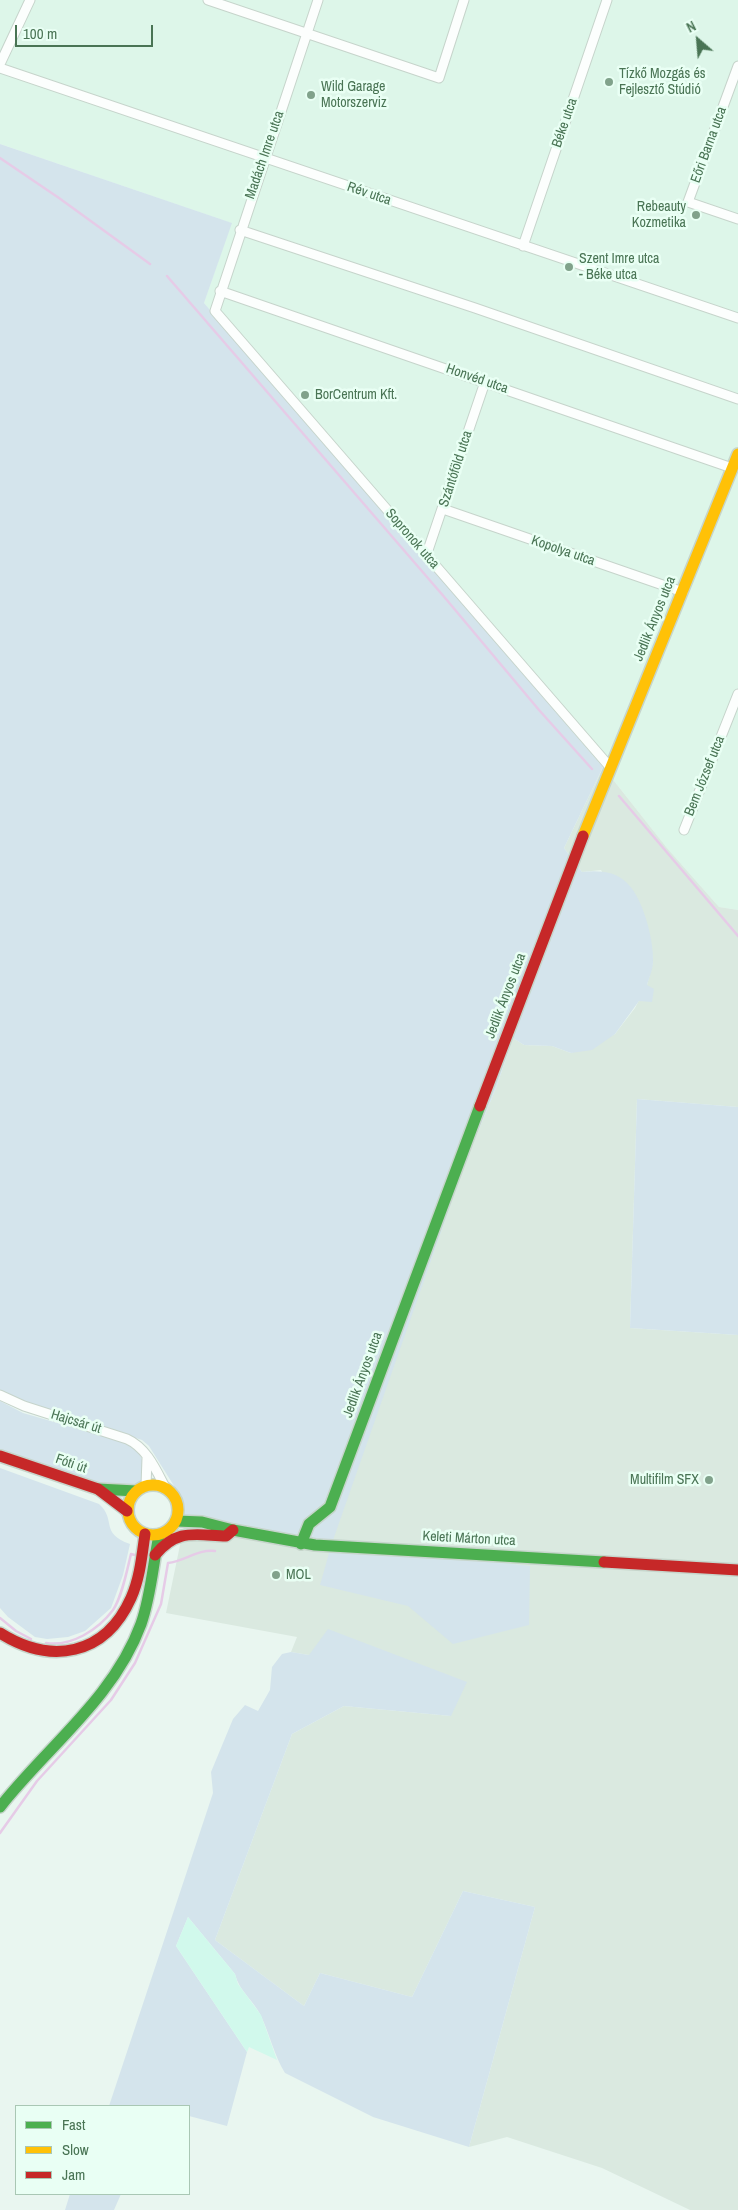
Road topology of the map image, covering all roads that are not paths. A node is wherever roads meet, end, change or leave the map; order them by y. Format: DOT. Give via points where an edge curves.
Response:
graph roads {
  1 [pos="30,0"];
  2 [pos="208,0"];
  3 [pos="318,0"];
  4 [pos="464,0"];
  5 [pos="607,0"];
  6 [pos="307,33"];
  7 [pos="0,64"];
  8 [pos="738,66"];
  9 [pos="0,68"];
  10 [pos="264,159"];
  11 [pos="738,219"];
  12 [pos="240,230"];
  13 [pos="523,246"];
  14 [pos="220,291"];
  15 [pos="215,311"];
  16 [pos="738,318"];
  17 [pos="485,382"];
  18 [pos="738,399"];
  19 [pos="738,454"];
  20 [pos="732,468"];
  21 [pos="443,509"];
  22 [pos="426,556"];
  23 [pos="683,592"];
  24 [pos="738,694"];
  25 [pos="610,767"];
  26 [pos="684,830"];
  27 [pos="0,1394"];
  28 [pos="0,1456"];
  29 [pos="147,1456"];
  30 [pos="98,1489"];
  31 [pos="141,1489"];
  32 [pos="166,1489"];
  33 [pos="127,1511"];
  34 [pos="177,1516"];
  35 [pos="233,1530"];
  36 [pos="145,1534"];
  37 [pos="159,1535"];
  38 [pos="301,1544"];
  39 [pos="155,1555"];
  40 [pos="738,1570"];
  41 [pos="0,1633"];
  42 [pos="0,1807"];
  1 -- 7 [label="street"];
  2 -- 6 [label="street"];
  3 -- 6 [label="street, Madách Imre utca"];
  4 -- 6 [label="street" via="439,78"];
  5 -- 13 [label="street, Béke utca"];
  6 -- 10 [label="street, Madách Imre utca"];
  8 -- 11 [label="street, Eőri Barna utca" via="688,202"];
  9 -- 10 [label="street, Rév utca"];
  10 -- 12 [label="street, Madách Imre utca"];
  10 -- 13 [label="street, Rév utca"];
  12 -- 14 [label="street, Madách Imre utca"];
  12 -- 18 [label="street"];
  13 -- 16 [label="street, Rév utca"];
  14 -- 15 [label="street, Madách Imre utca"];
  14 -- 17 [label="street, Honvéd utca"];
  15 -- 22 [label="street, Sopronok utca"];
  17 -- 20 [label="street, Honvéd utca"];
  17 -- 21 [label="street, Szántóföld utca"];
  19 -- 20 [label="main road, Jedlik Ányos utca"];
  20 -- 23 [label="main road, Jedlik Ányos utca"];
  21 -- 22 [label="street, Szántóföld utca"];
  21 -- 23 [label="street, Kopolya utca"];
  22 -- 25 [label="street, Sopronok utca"];
  23 -- 25 [label="main road, Jedlik Ányos utca"];
  24 -- 26 [label="street, Bem József utca"];
  25 -- 38 [label="main road, Jedlik Ányos utca" via="330,1507 309,1524"];
  27 -- 29 [label="street, Hajcsár út" via="24,1406 127,1439 137,1444"];
  28 -- 30 [label="main road, Fóti út"];
  29 -- 31 [label="street"];
  29 -- 32 [label="street, Hajcsár út"];
  30 -- 31 [label="main road"];
  30 -- 33 [label="main road, Fóti út"];
  31 -- 32 [label="main road" via="158,1485"];
  31 -- 33 [label="main road" via="129,1501"];
  32 -- 34 [label="main road" via="176,1501"];
  33 -- 36 [label="main road" via="131,1523"];
  34 -- 35 [label="main road, Keleti Márton utca"];
  34 -- 37 [label="main road" via="166,1532"];
  35 -- 38 [label="main road, Keleti Márton utca"];
  35 -- 39 [label="main road" via="226,1536 179,1535 163,1544"];
  36 -- 37 [label="main road"];
  36 -- 41 [label="main road" via="131,1600 115,1626 100,1639 67,1652 44,1652 15,1644"];
  37 -- 39 [label="main road"];
  38 -- 40 [label="main road, Keleti Márton utca"];
  39 -- 42 [label="main road" via="140,1624 118,1670 96,1700 28,1772"];
}
